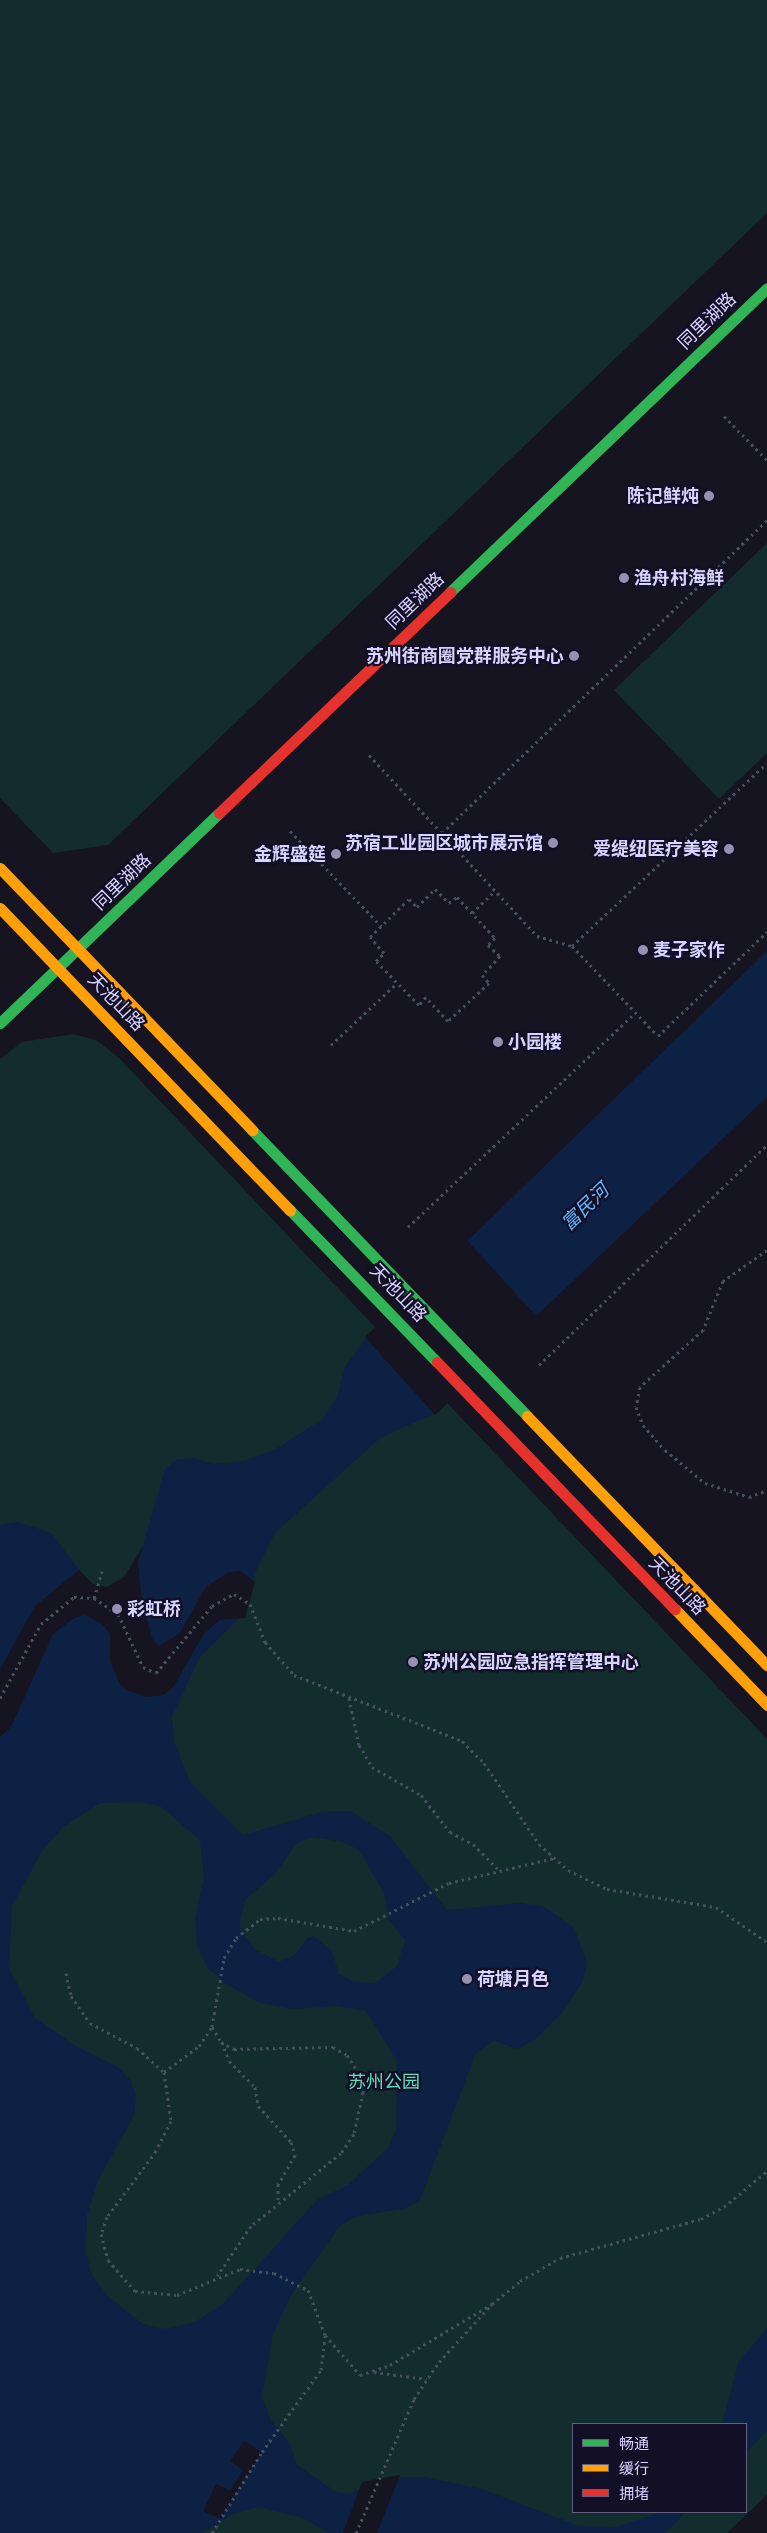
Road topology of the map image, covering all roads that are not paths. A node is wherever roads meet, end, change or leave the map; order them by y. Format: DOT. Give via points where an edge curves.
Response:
graph roads {
  1 [pos="767,288"];
  2 [pos="0,868"];
  3 [pos="0,908"];
  4 [pos="78,949"];
  5 [pos="58,968"];
  6 [pos="0,1023"];
  7 [pos="767,1665"];
  8 [pos="767,1705"];
  1 -- 4 [label="street, 同里湖路"];
  2 -- 4 [label="street, 天池山路"];
  3 -- 5 [label="street, 天池山路"];
  4 -- 5 [label="street, 同里湖路"];
  4 -- 7 [label="street, 天池山路"];
  5 -- 6 [label="street, 同里湖路"];
  5 -- 8 [label="street, 天池山路" via="346,1263"];
}
